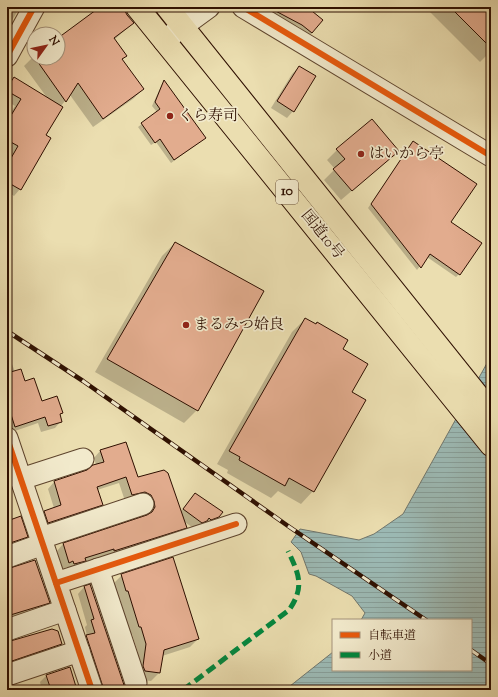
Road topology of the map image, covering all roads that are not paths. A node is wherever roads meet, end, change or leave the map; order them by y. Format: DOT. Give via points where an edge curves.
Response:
graph roads {
  1 [pos="34,7"];
  2 [pos="137,7"];
  3 [pos="167,7"];
  4 [pos="209,7"];
  5 [pos="243,7"];
  6 [pos="183,26"];
  7 [pos="12,33"];
  8 [pos="164,41"];
  9 [pos="7,56"];
  10 [pos="491,156"];
  11 [pos="444,371"];
  12 [pos="491,412"];
  13 [pos="7,438"];
  14 [pos="491,445"];
  15 [pos="83,458"];
  16 [pos="21,478"];
  17 [pos="143,504"];
  18 [pos="236,524"];
  19 [pos="42,541"];
  20 [pos="7,557"];
  21 [pos="98,569"];
  22 [pos="56,583"];
  23 [pos="65,610"];
  24 [pos="7,630"];
  25 [pos="78,651"];
  26 [pos="7,675"];
  27 [pos="136,683"];
  28 [pos="92,690"];
  1 -- 7 [label="street"];
  2 -- 8 [label="highway, 国道10号 / 10"];
  3 -- 6 [label="highway, 国道10号 / 10"];
  4 -- 6 [label="street"];
  5 -- 10 [label="street"];
  6 -- 8 [label="street"];
  6 -- 11 [label="highway, 国道10号 / 10"];
  7 -- 9 [label="street"];
  8 -- 11 [label="highway, 国道10号 / 10"];
  11 -- 12 [label="highway, 国道10号 / 10"];
  11 -- 14 [label="highway, 国道10号 / 10"];
  13 -- 16 [label="street"];
  15 -- 16 [label="street"];
  16 -- 19 [label="street"];
  17 -- 19 [label="street"];
  18 -- 21 [label="street"];
  19 -- 20 [label="street"];
  19 -- 22 [label="street"];
  21 -- 22 [label="street"];
  21 -- 27 [label="street"];
  22 -- 23 [label="street"];
  23 -- 24 [label="street"];
  23 -- 25 [label="street"];
  25 -- 26 [label="street"];
  25 -- 28 [label="street"];
}
